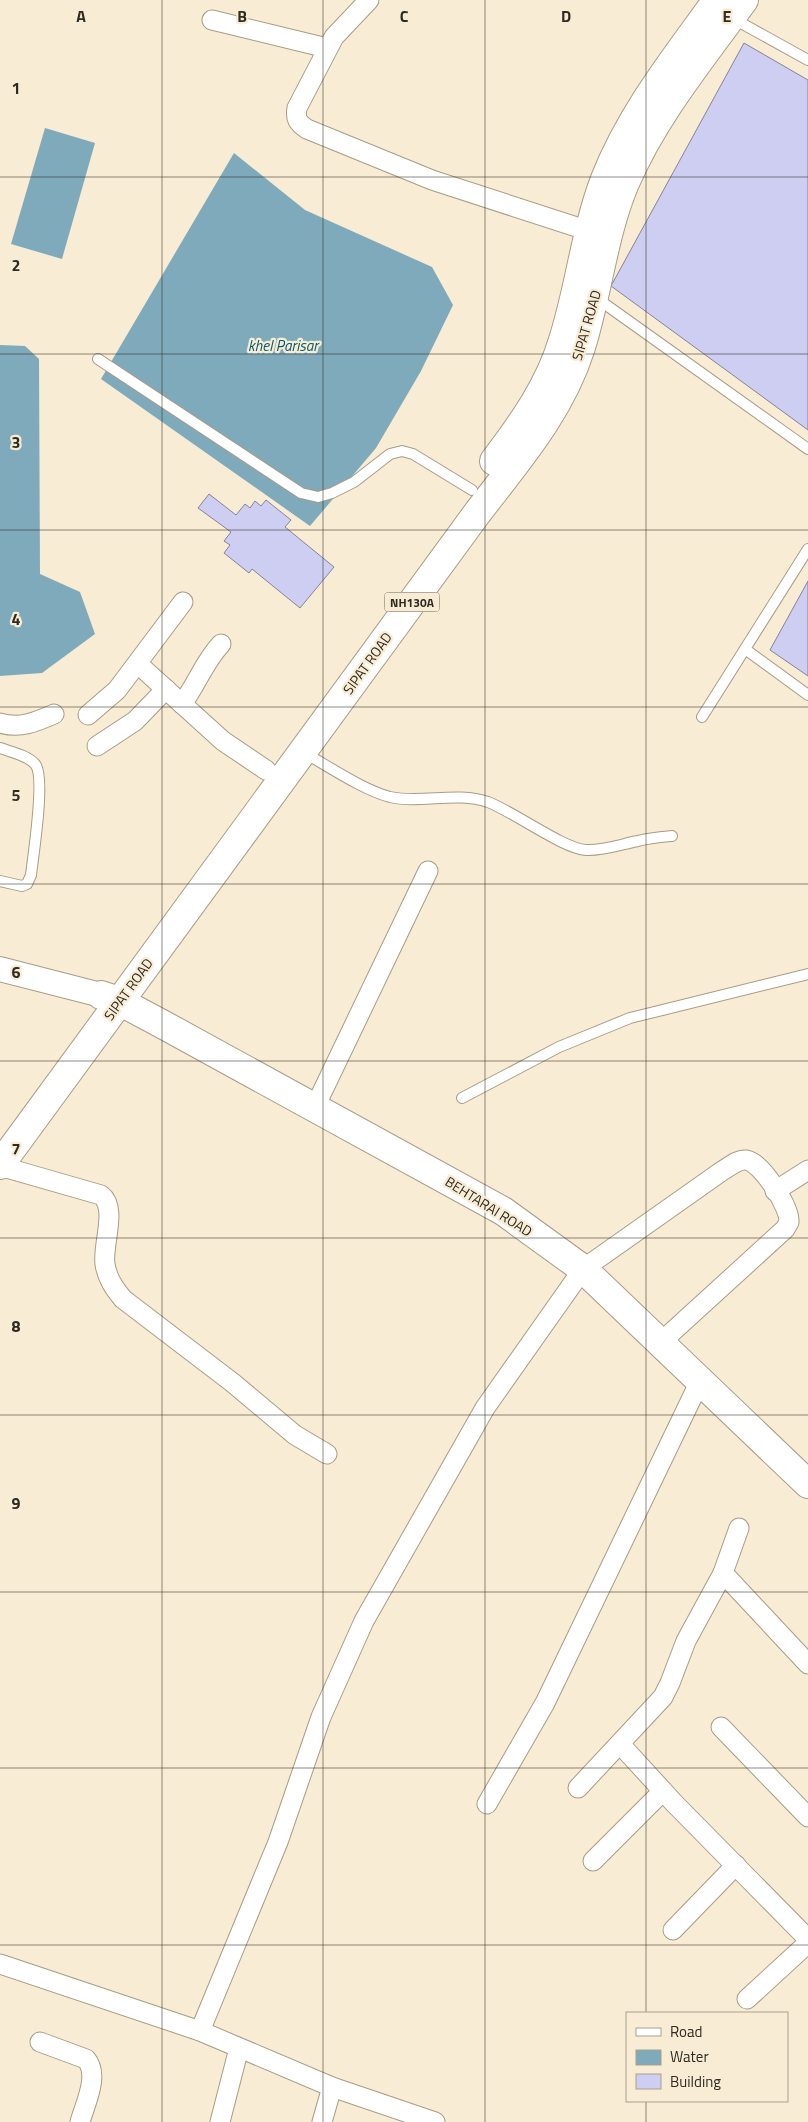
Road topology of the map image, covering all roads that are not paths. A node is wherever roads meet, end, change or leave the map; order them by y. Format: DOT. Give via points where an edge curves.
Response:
graph roads {
  1 [pos="369,0"];
  2 [pos="731,6"];
  3 [pos="212,20"];
  4 [pos="327,48"];
  5 [pos="808,60"];
  6 [pos="589,231"];
  7 [pos="594,296"];
  8 [pos="98,359"];
  9 [pos="808,449"];
  10 [pos="472,490"];
  11 [pos="808,549"];
  12 [pos="183,602"];
  13 [pos="221,644"];
  14 [pos="745,649"];
  15 [pos="138,664"];
  16 [pos="166,689"];
  17 [pos="808,695"];
  18 [pos="182,704"];
  19 [pos="54,714"];
  20 [pos="88,715"];
  21 [pos="702,717"];
  22 [pos="0,723"];
  23 [pos="97,746"];
  24 [pos="0,748"];
  25 [pos="302,752"];
  26 [pos="266,770"];
  27 [pos="672,836"];
  28 [pos="428,871"];
  29 [pos="0,881"];
  30 [pos="0,969"];
  31 [pos="808,974"];
  32 [pos="110,998"];
  33 [pos="462,1098"];
  34 [pos="314,1109"];
  35 [pos="0,1133"];
  36 [pos="0,1165"];
  37 [pos="808,1170"];
  38 [pos="775,1191"];
  39 [pos="583,1270"];
  40 [pos="660,1343"];
  41 [pos="700,1381"];
  42 [pos="328,1454"];
  43 [pos="808,1484"];
  44 [pos="739,1528"];
  45 [pos="723,1573"];
  46 [pos="808,1664"];
  47 [pos="721,1727"];
  48 [pos="620,1744"];
  49 [pos="578,1788"];
  50 [pos="663,1791"];
  51 [pos="487,1804"];
  52 [pos="808,1818"];
  53 [pos="593,1861"];
  54 [pos="736,1865"];
  55 [pos="673,1930"];
  56 [pos="808,1939"];
  57 [pos="808,1943"];
  58 [pos="1,1967"];
  59 [pos="748,1999"];
  60 [pos="200,2031"];
  61 [pos="40,2042"];
  62 [pos="239,2048"];
  63 [pos="332,2087"];
  64 [pos="80,2122"];
  65 [pos="220,2122"];
  66 [pos="322,2122"];
  67 [pos="434,2122"];
  1 -- 4 [label="street"];
  2 -- 5 [label="lane"];
  2 -- 6 [label="main road, SIPAT ROAD / NH130A" via="649,95 620,144 604,180"];
  2 -- 7 [label="main road, SIPAT ROAD / NH130A" via="643,144 613,219"];
  3 -- 4 [label="street"];
  4 -- 6 [label="street" via="297,108 298,123 432,180"];
  6 -- 10 [label="main road, SIPAT ROAD / NH130A" via="563,340 552,370 516,432"];
  7 -- 9 [label="lane"];
  7 -- 25 [label="main road, SIPAT ROAD / NH130A" via="581,348 564,392 539,432"];
  8 -- 10 [label="lane" via="302,493 318,497 332,493 354,482 390,454 402,451"];
  10 -- 26 [label="main road, SIPAT ROAD / NH130A"];
  11 -- 14 [label="lane"];
  12 -- 15 [label="street"];
  13 -- 18 [label="street"];
  14 -- 17 [label="lane"];
  14 -- 21 [label="lane"];
  15 -- 16 [label="street"];
  15 -- 20 [label="street" via="117,690"];
  16 -- 18 [label="street"];
  16 -- 23 [label="street" via="135,721"];
  18 -- 26 [label="street" via="223,741"];
  19 -- 22 [label="street" via="21,726"];
  24 -- 29 [label="lane" via="35,764 41,781 28,884 22,886"];
  25 -- 27 [label="lane" via="374,792 390,797 460,798 487,802 574,848 599,849"];
  25 -- 32 [label="main road, SIPAT ROAD / NH130A"];
  26 -- 32 [label="main road, SIPAT ROAD / NH130A"];
  28 -- 34 [label="street"];
  30 -- 32 [label="street"];
  31 -- 33 [label="lane" via="630,1018 559,1047"];
  32 -- 34 [label="main road, BEHTARAI ROAD"];
  32 -- 35 [label="main road, SIPAT ROAD / NH130A"];
  32 -- 36 [label="main road, SIPAT ROAD / NH130A"];
  34 -- 39 [label="main road, BEHTARAI ROAD" via="503,1211"];
  36 -- 42 [label="street" via="105,1198 109,1211 107,1275 123,1299 295,1435"];
  37 -- 38 [label="street"];
  38 -- 39 [label="street" via="764,1172 754,1163 740,1160"];
  38 -- 40 [label="street" via="790,1217 785,1229"];
  39 -- 40 [label="main road, BEHTARAI ROAD"];
  39 -- 60 [label="street" via="485,1408 364,1622 321,1717 278,1842"];
  40 -- 41 [label="main road, BEHTARAI ROAD"];
  41 -- 43 [label="main road, BEHTARAI ROAD"];
  41 -- 51 [label="street" via="545,1703"];
  44 -- 45 [label="street"];
  45 -- 46 [label="street"];
  45 -- 48 [label="street" via="686,1641 663,1697"];
  47 -- 52 [label="street"];
  48 -- 49 [label="street"];
  48 -- 50 [label="street"];
  50 -- 53 [label="street"];
  50 -- 54 [label="street"];
  54 -- 55 [label="street"];
  54 -- 56 [label="street"];
  57 -- 59 [label="street"];
  58 -- 60 [label="street"];
  60 -- 62 [label="street"];
  61 -- 64 [label="street" via="86,2059 90,2064 91,2084"];
  62 -- 63 [label="street"];
  62 -- 65 [label="street"];
  63 -- 66 [label="street"];
  63 -- 67 [label="street"];
}
